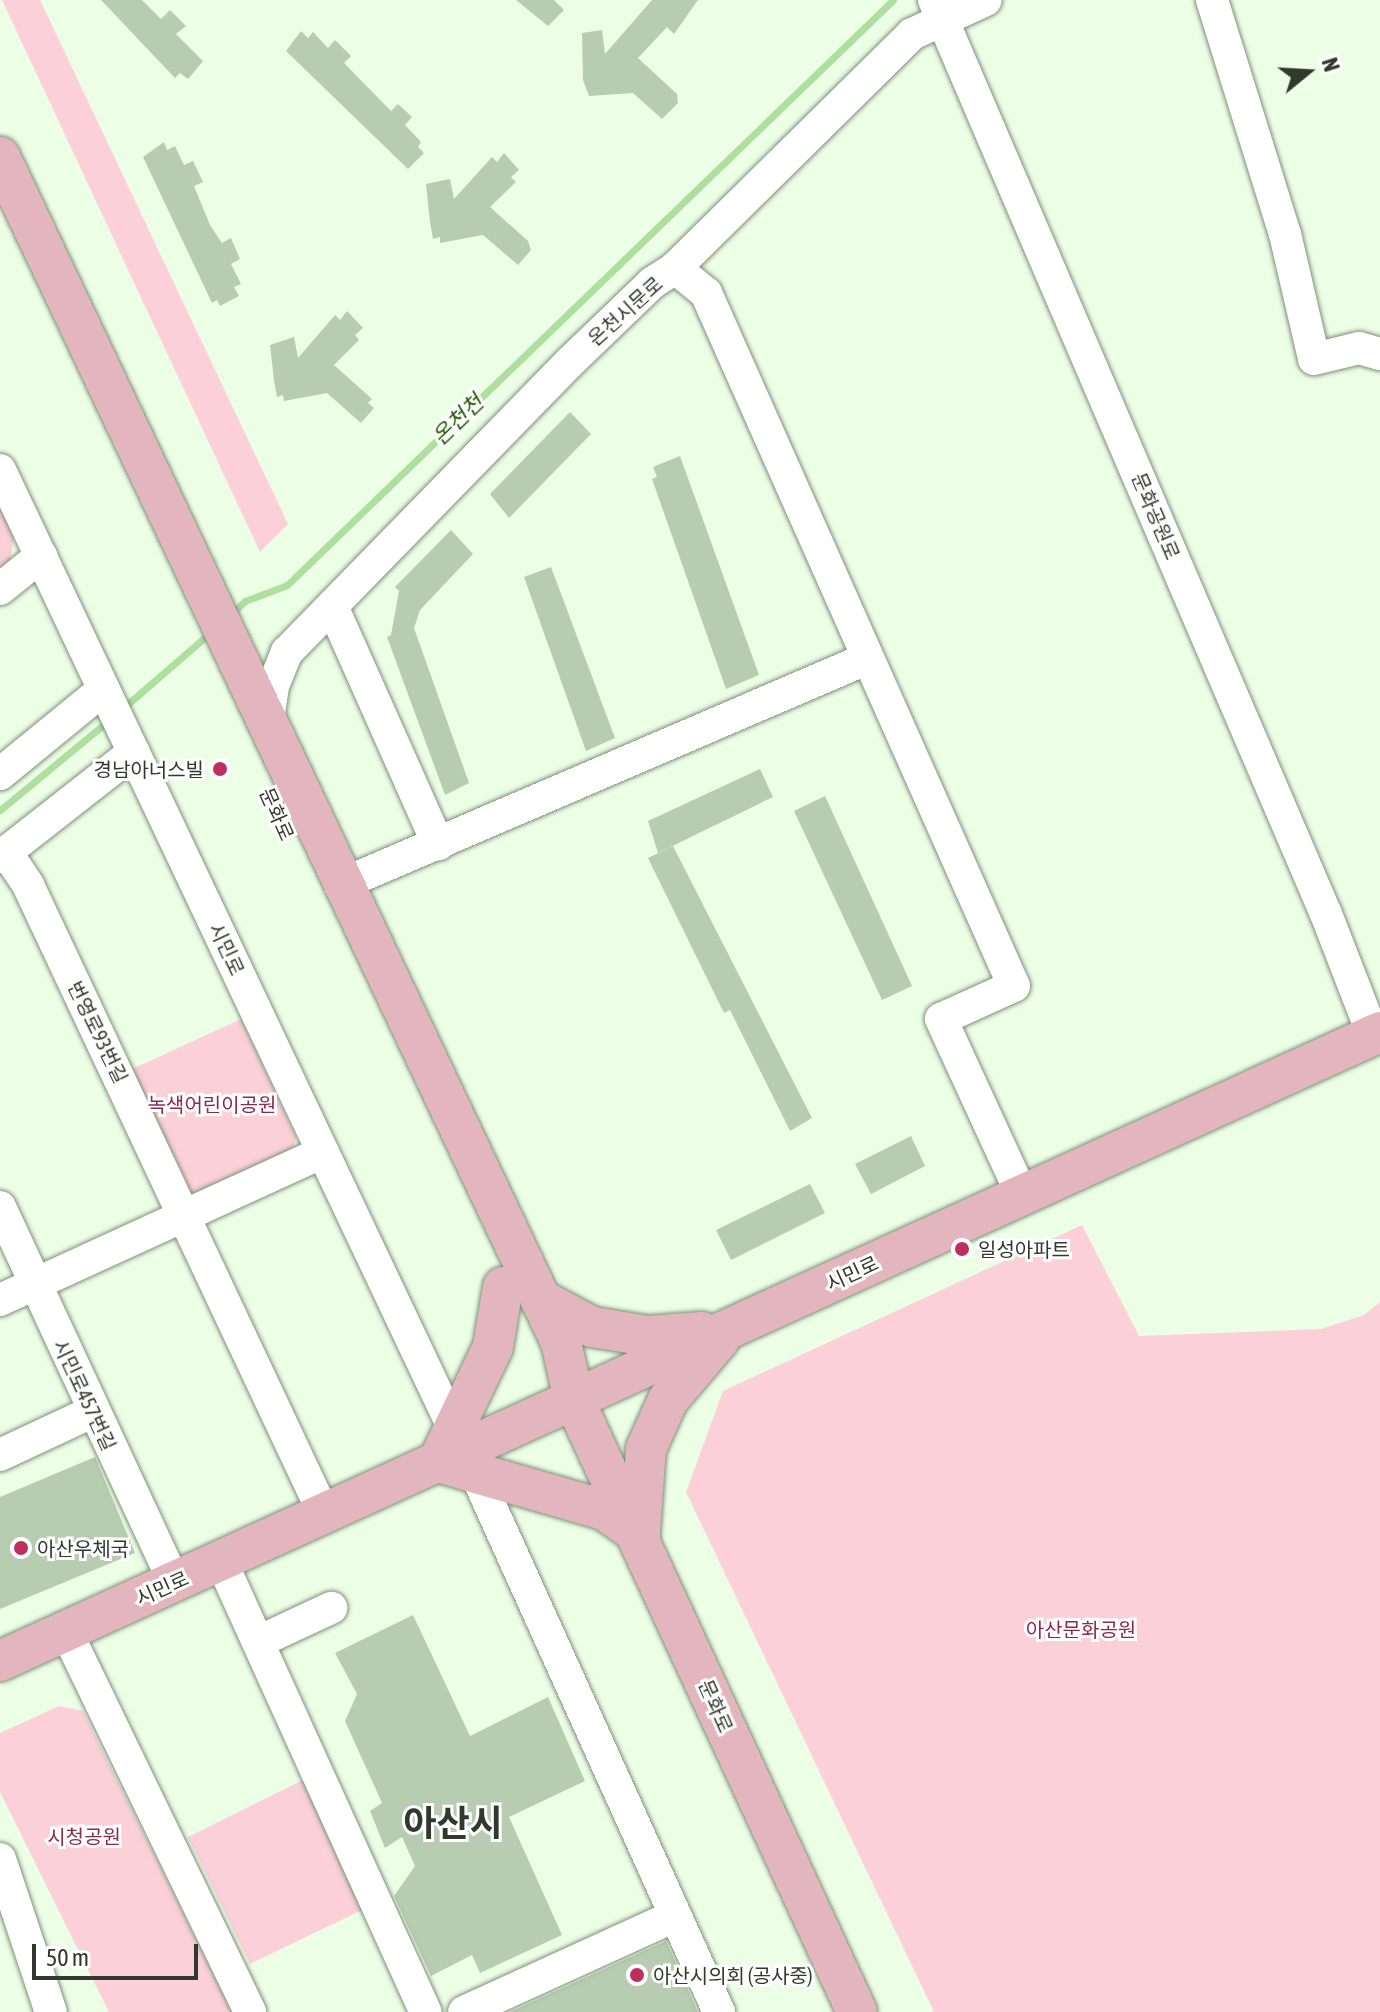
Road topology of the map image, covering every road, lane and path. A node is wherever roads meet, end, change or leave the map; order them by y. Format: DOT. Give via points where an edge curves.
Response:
graph roads {
  1 [pos="986,0"];
  2 [pos="1212,0"];
  3 [pos="938,10"];
  4 [pos="0,157"];
  5 [pos="0,217"];
  6 [pos="675,268"];
  7 [pos="1380,354"];
  8 [pos="0,470"];
  9 [pos="41,556"];
  10 [pos="0,589"];
  11 [pos="332,606"];
  12 [pos="200,614"];
  13 [pos="287,652"];
  14 [pos="866,659"];
  15 [pos="235,664"];
  16 [pos="104,689"];
  17 [pos="267,727"];
  18 [pos="134,752"];
  19 [pos="0,774"];
  20 [pos="438,844"];
  21 [pos="3,854"];
  22 [pos="340,885"];
  23 [pos="1376,1033"];
  24 [pos="323,1152"];
  25 [pos="1022,1195"];
  26 [pos="0,1207"];
  27 [pos="185,1215"];
  28 [pos="34,1285"];
  29 [pos="522,1293"];
  30 [pos="0,1300"];
  31 [pos="726,1330"];
  32 [pos="574,1400"];
  33 [pos="92,1412"];
  34 [pos="456,1453"];
  35 [pos="0,1455"];
  36 [pos="324,1514"];
  37 [pos="640,1535"];
  38 [pos="221,1561"];
  39 [pos="174,1582"];
  40 [pos="331,1608"];
  41 [pos="66,1631"];
  42 [pos="258,1642"];
  43 [pos="0,1661"];
  44 [pos="0,1859"];
  45 [pos="675,1916"];
  46 [pos="51,2012"];
  47 [pos="250,2012"];
  48 [pos="426,2012"];
  49 [pos="464,2012"];
  50 [pos="719,2012"];
  51 [pos="857,2012"];
  1 -- 3 [label="street, 온천시문로"];
  2 -- 7 [label="street" via="1285,234 1314,359 1359,348"];
  3 -- 6 [label="street, 온천시문로"];
  3 -- 23 [label="street, 문화공원로"];
  4 -- 12 [label="main road"];
  5 -- 12 [label="main road"];
  6 -- 11 [label="street, 온천시문로" via="652,283 569,363"];
  6 -- 14 [label="street" via="706,293"];
  8 -- 9 [label="street, 시민로"];
  9 -- 10 [label="street"];
  9 -- 16 [label="street, 시민로"];
  11 -- 13 [label="street, 온천시문로"];
  11 -- 20 [label="street"];
  12 -- 15 [label="main road"];
  13 -- 15 [label="street"];
  13 -- 17 [label="street" via="273,686"];
  14 -- 20 [label="street"];
  14 -- 25 [label="street" via="1014,986 941,1019"];
  15 -- 17 [label="main road, 문화로"];
  15 -- 29 [label="main road, 문화로"];
  16 -- 18 [label="street, 시민로"];
  16 -- 19 [label="street"];
  17 -- 22 [label="main road, 문화로"];
  18 -- 21 [label="street"];
  18 -- 24 [label="street, 시민로"];
  20 -- 22 [label="street"];
  21 -- 27 [label="street, 번영로93번길" via="28,885"];
  22 -- 29 [label="main road, 문화로"];
  23 -- 25 [label="main road, 시민로"];
  24 -- 27 [label="street"];
  24 -- 34 [label="street, 시민로"];
  25 -- 31 [label="main road, 시민로"];
  26 -- 28 [label="street, 시민로457번길"];
  27 -- 28 [label="street"];
  27 -- 36 [label="street"];
  28 -- 30 [label="street"];
  28 -- 33 [label="street, 시민로457번길"];
  29 -- 31 [label="main road" via="592,1327 648,1336"];
  29 -- 32 [label="main road, 문화로" via="561,1342"];
  29 -- 34 [label="main road" via="493,1347"];
  31 -- 32 [label="main road, 시민로"];
  31 -- 37 [label="main road" via="668,1400 646,1449"];
  32 -- 34 [label="main road, 시민로"];
  32 -- 37 [label="main road, 문화로"];
  33 -- 35 [label="street"];
  33 -- 39 [label="street, 시민로457번길"];
  34 -- 36 [label="main road, 시민로"];
  34 -- 37 [label="main road" via="604,1510"];
  34 -- 45 [label="street"];
  36 -- 38 [label="main road, 시민로"];
  37 -- 51 [label="main road, 문화로"];
  38 -- 39 [label="main road, 시민로"];
  38 -- 42 [label="street"];
  39 -- 41 [label="main road, 시민로"];
  40 -- 42 [label="street"];
  41 -- 43 [label="main road, 시민로"];
  41 -- 47 [label="street"];
  42 -- 48 [label="street"];
  44 -- 46 [label="street"];
  45 -- 49 [label="street"];
  45 -- 50 [label="street"];
}
